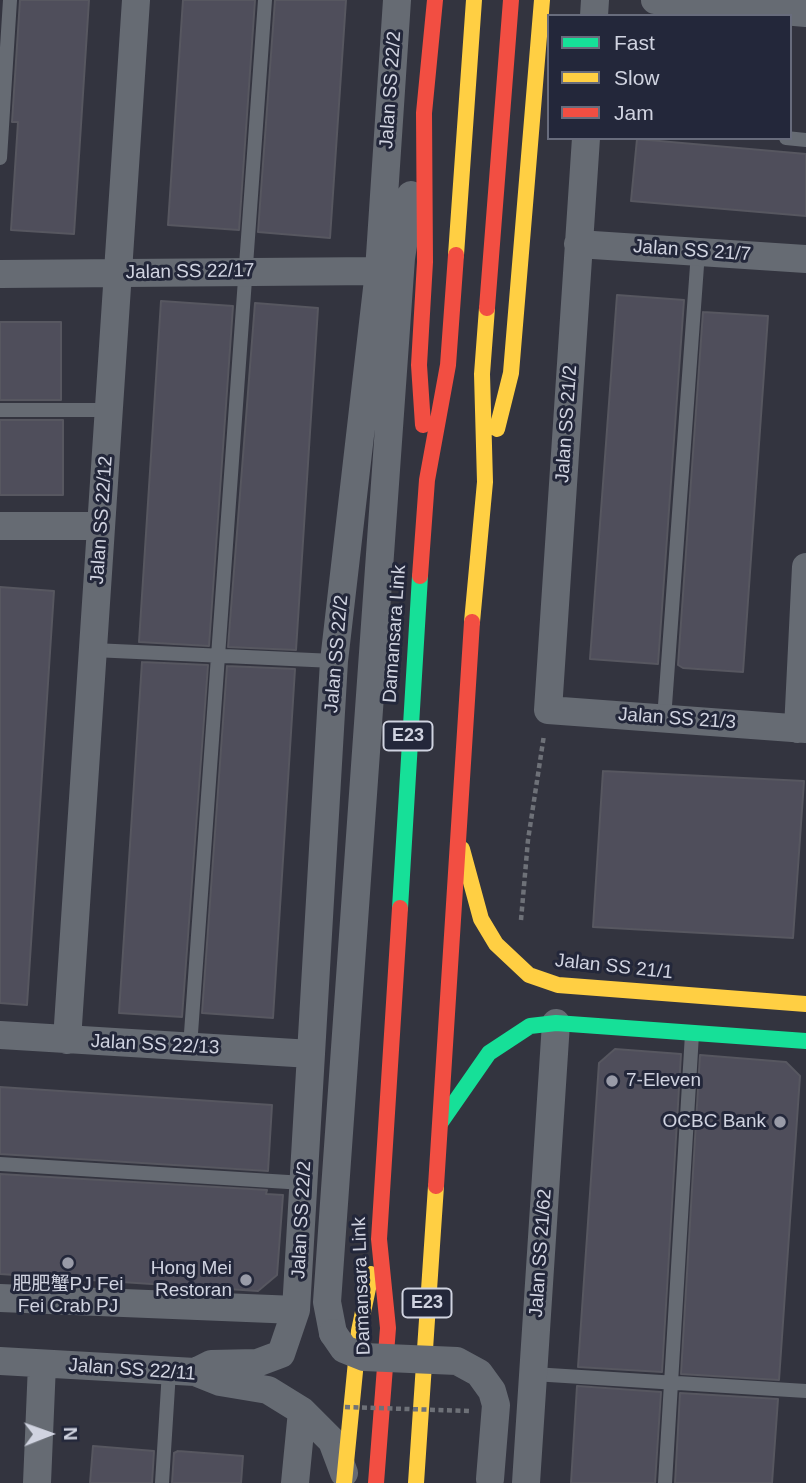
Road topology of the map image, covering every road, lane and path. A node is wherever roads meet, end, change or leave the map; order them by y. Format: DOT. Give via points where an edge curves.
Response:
graph roads {
  1 [pos="10,0"];
  2 [pos="136,0"];
  3 [pos="265,0"];
  4 [pos="397,0"];
  5 [pos="435,0"];
  6 [pos="474,0"];
  7 [pos="511,0"];
  8 [pos="542,0"];
  9 [pos="655,0"];
  10 [pos="720,3"];
  11 [pos="806,13"];
  12 [pos="424,113"];
  13 [pos="586,140"];
  14 [pos="0,158"];
  15 [pos="578,244"];
  16 [pos="698,252"];
  17 [pos="806,259"];
  18 [pos="247,271"];
  19 [pos="379,271"];
  20 [pos="118,273"];
  21 [pos="0,274"];
  22 [pos="0,410"];
  23 [pos="109,410"];
  24 [pos="427,480"];
  25 [pos="485,482"];
  26 [pos="0,526"];
  27 [pos="101,526"];
  28 [pos="806,567"];
  29 [pos="93,650"];
  30 [pos="219,656"];
  31 [pos="334,661"];
  32 [pos="548,710"];
  33 [pos="664,719"];
  34 [pos="802,729"];
  35 [pos="460,844"];
  36 [pos="517,965"];
  37 [pos="806,1004"];
  38 [pos="556,1023"];
  39 [pos="692,1033"];
  40 [pos="0,1035"];
  41 [pos="67,1040"];
  42 [pos="806,1041"];
  43 [pos="190,1047"];
  44 [pos="311,1054"];
  45 [pos="441,1122"];
  46 [pos="0,1164"];
  47 [pos="304,1183"];
  48 [pos="379,1239"];
  49 [pos="0,1298"];
  50 [pos="296,1310"];
  51 [pos="0,1361"];
  52 [pos="42,1364"];
  53 [pos="182,1371"];
  54 [pos="533,1374"];
  55 [pos="671,1382"];
  56 [pos="806,1391"];
  57 [pos="345,1407"];
  58 [pos="302,1411"];
  59 [pos="478,1411"];
  60 [pos="345,1479"];
  61 [pos="489,1481"];
  62 [pos="37,1483"];
  63 [pos="162,1483"];
  64 [pos="295,1483"];
  65 [pos="376,1483"];
  66 [pos="416,1483"];
  67 [pos="526,1483"];
  68 [pos="665,1483"];
  1 -- 14 [label="lane"];
  2 -- 20 [label="street, Jalan SS 22/12"];
  3 -- 18 [label="lane"];
  4 -- 19 [label="street, Jalan SS 22/2"];
  5 -- 12 [label="main road"];
  6 -- 24 [label="main road, Damansara Link / E23" via="449,365"];
  7 -- 25 [label="main road, E23" via="482,373"];
  8 -- 25 [label="main road" via="511,373"];
  9 -- 10 [label="street"];
  10 -- 11 [label="street"];
  12 -- 24 [label="main road" via="425,262 419,365"];
  12 -- 61 [label="street, bridge" via="401,258 327,1302 333,1333 344,1349 364,1357 457,1362 479,1373 496,1405"];
  13 -- 15 [label="street, Jalan SS 21/2"];
  15 -- 16 [label="street, Jalan SS 21/7"];
  15 -- 32 [label="street, Jalan SS 21/2"];
  16 -- 17 [label="street, Jalan SS 21/7"];
  16 -- 33 [label="lane"];
  18 -- 19 [label="street, Jalan SS 22/17"];
  18 -- 20 [label="street, Jalan SS 22/17"];
  18 -- 30 [label="lane"];
  19 -- 31 [label="street, Jalan SS 22/2"];
  20 -- 21 [label="street, Jalan SS 22/17"];
  20 -- 23 [label="street, Jalan SS 22/12"];
  22 -- 23 [label="lane"];
  23 -- 27 [label="street, Jalan SS 22/12"];
  24 -- 48 [label="main road, Damansara Link / E23"];
  25 -- 35 [label="main road, E23" via="470,646"];
  26 -- 27 [label="street"];
  27 -- 29 [label="street, Jalan SS 22/12"];
  28 -- 34 [label="street"];
  29 -- 30 [label="lane"];
  29 -- 41 [label="street, Jalan SS 22/12"];
  30 -- 31 [label="lane"];
  30 -- 43 [label="lane"];
  31 -- 44 [label="street, Jalan SS 22/2"];
  32 -- 33 [label="street, Jalan SS 21/3"];
  32 -- 36 [label="path" via="528,840"];
  33 -- 34 [label="street, Jalan SS 21/3"];
  35 -- 36 [label="main road, Jalan SS 21/1" via="481,919 496,944"];
  35 -- 45 [label="main road, E23"];
  36 -- 37 [label="main road, Jalan SS 21/1" via="529,975 558,985"];
  38 -- 39 [label="main road"];
  38 -- 45 [label="main road" via="530,1026 489,1053"];
  38 -- 54 [label="street, Jalan SS 21/62"];
  39 -- 42 [label="main road"];
  39 -- 55 [label="lane"];
  40 -- 41 [label="street, Jalan SS 22/13"];
  41 -- 43 [label="street, Jalan SS 22/13"];
  43 -- 44 [label="street, Jalan SS 22/13"];
  44 -- 47 [label="street, Jalan SS 22/2"];
  45 -- 66 [label="main road, E23"];
  46 -- 47 [label="lane"];
  47 -- 50 [label="street, Jalan SS 22/2"];
  48 -- 60 [label="main road" via="359,1331"];
  48 -- 65 [label="main road, Damansara Link / E23" via="388,1328"];
  49 -- 50 [label="street"];
  50 -- 53 [label="street, Jalan SS 22/2" via="281,1354 257,1363 211,1364"];
  51 -- 52 [label="street, Jalan SS 22/11"];
  52 -- 53 [label="street, Jalan SS 22/11"];
  52 -- 62 [label="street"];
  53 -- 58 [label="street, Jalan SS 22/11" via="268,1390"];
  53 -- 63 [label="lane"];
  54 -- 55 [label="lane"];
  54 -- 67 [label="street, Jalan SS 21/62"];
  55 -- 56 [label="lane"];
  55 -- 68 [label="lane"];
  57 -- 59 [label="path, bridge"];
  58 -- 60 [label="street, Jalan SS 22/11" via="332,1441"];
  58 -- 64 [label="street"];
}
